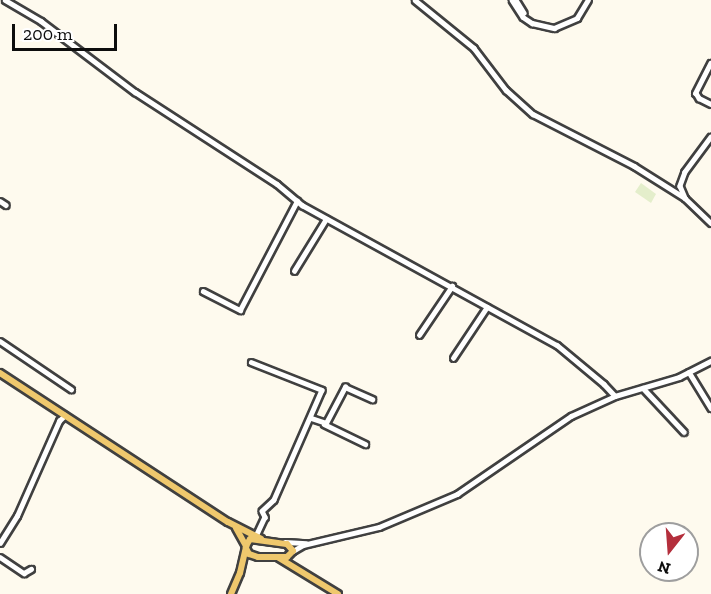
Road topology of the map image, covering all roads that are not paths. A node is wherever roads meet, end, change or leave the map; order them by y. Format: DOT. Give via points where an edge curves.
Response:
graph roads {
  1 [pos="5,0"];
  2 [pos="415,0"];
  3 [pos="514,0"];
  4 [pos="586,0"];
  5 [pos="711,63"];
  6 [pos="711,104"];
  7 [pos="711,137"];
  8 [pos="681,179"];
  9 [pos="674,190"];
  10 [pos="686,198"];
  11 [pos="0,201"];
  12 [pos="297,201"];
  13 [pos="6,205"];
  14 [pos="326,219"];
  15 [pos="710,221"];
  16 [pos="294,271"];
  17 [pos="452,286"];
  18 [pos="203,291"];
  19 [pos="487,307"];
  20 [pos="419,335"];
  21 [pos="0,341"];
  22 [pos="453,358"];
  23 [pos="711,361"];
  24 [pos="251,362"];
  25 [pos="0,372"];
  26 [pos="689,372"];
  27 [pos="643,388"];
  28 [pos="71,389"];
  29 [pos="615,396"];
  30 [pos="372,399"];
  31 [pos="711,408"];
  32 [pos="65,415"];
  33 [pos="311,418"];
  34 [pos="324,424"];
  35 [pos="684,432"];
  36 [pos="365,444"];
  37 [pos="228,522"];
  38 [pos="259,537"];
  39 [pos="0,543"];
  40 [pos="281,543"];
  41 [pos="312,543"];
  42 [pos="246,547"];
  43 [pos="292,552"];
  44 [pos="276,556"];
  45 [pos="0,557"];
  46 [pos="258,557"];
  47 [pos="31,569"];
  48 [pos="305,572"];
  49 [pos="240,573"];
  50 [pos="231,594"];
  51 [pos="338,594"];
  1 -- 12 [label="street" via="41,21 135,92"];
  2 -- 9 [label="street" via="474,48 506,90 533,114"];
  3 -- 4 [label="street" via="523,17 554,28 576,18"];
  5 -- 6 [label="street" via="696,95"];
  7 -- 8 [label="street"];
  8 -- 9 [label="street"];
  8 -- 10 [label="street"];
  9 -- 10 [label="street"];
  10 -- 15 [label="street"];
  11 -- 13 [label="street"];
  12 -- 14 [label="street"];
  12 -- 18 [label="street" via="240,310"];
  14 -- 16 [label="street"];
  14 -- 17 [label="street"];
  17 -- 19 [label="street"];
  17 -- 20 [label="street"];
  19 -- 22 [label="street"];
  19 -- 29 [label="street" via="557,345"];
  21 -- 28 [label="street"];
  23 -- 26 [label="street"];
  24 -- 33 [label="street" via="318,387 321,390"];
  25 -- 32 [label="main road"];
  26 -- 27 [label="street"];
  26 -- 31 [label="street"];
  27 -- 29 [label="street"];
  27 -- 35 [label="street"];
  29 -- 41 [label="street" via="571,416 457,494 379,527"];
  30 -- 34 [label="street" via="345,387"];
  32 -- 37 [label="main road"];
  32 -- 39 [label="street"];
  33 -- 34 [label="street"];
  33 -- 38 [label="street" via="274,500 262,511 265,517"];
  34 -- 36 [label="street"];
  37 -- 38 [label="main road"];
  37 -- 42 [label="main road" via="240,532"];
  38 -- 40 [label="main road"];
  38 -- 42 [label="main road" via="252,538"];
  40 -- 41 [label="street"];
  40 -- 43 [label="main road" via="290,545"];
  41 -- 43 [label="street"];
  42 -- 46 [label="main road" via="251,556"];
  42 -- 49 [label="main road"];
  43 -- 44 [label="main road" via="286,557"];
  43 -- 48 [label="main road" via="295,563"];
  44 -- 46 [label="main road"];
  44 -- 48 [label="main road"];
  45 -- 47 [label="street" via="26,574"];
  46 -- 49 [label="main road"];
  48 -- 51 [label="main road"];
  49 -- 50 [label="main road"];
}
